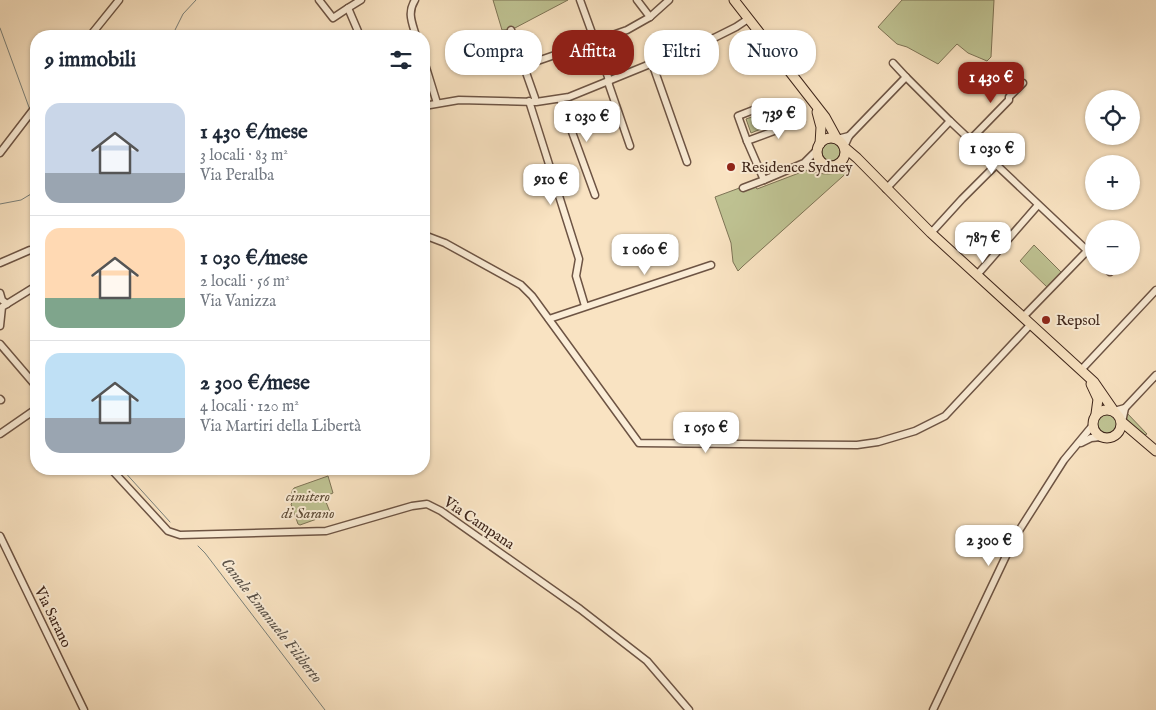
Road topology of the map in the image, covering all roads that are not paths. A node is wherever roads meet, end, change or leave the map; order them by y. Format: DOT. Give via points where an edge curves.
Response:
graph roads {
  1 [pos="119,0"];
  2 [pos="319,0"];
  3 [pos="361,0"];
  4 [pos="415,0"];
  5 [pos="580,0"];
  6 [pos="637,0"];
  7 [pos="669,0"];
  8 [pos="734,0"];
  9 [pos="348,8"];
  10 [pos="650,17"];
  11 [pos="748,19"];
  12 [pos="95,30"];
  13 [pos="357,30"];
  14 [pos="414,30"];
  15 [pos="591,30"];
  16 [pos="627,30"];
  17 [pos="719,36"];
  18 [pos="893,63"];
  19 [pos="644,66"];
  20 [pos="525,75"];
  21 [pos="607,75"];
  22 [pos="656,75"];
  23 [pos="906,77"];
  24 [pos="430,80"];
  25 [pos="609,81"];
  26 [pos="1023,83"];
  27 [pos="560,99"];
  28 [pos="532,100"];
  29 [pos="811,100"];
  30 [pos="437,103"];
  31 [pos="430,105"];
  32 [pos="30,115"];
  33 [pos="950,121"];
  34 [pos="849,136"];
  35 [pos="837,139"];
  36 [pos="971,140"];
  37 [pos="747,141"];
  38 [pos="630,146"];
  39 [pos="818,147"];
  40 [pos="844,147"];
  41 [pos="0,153"];
  42 [pos="842,161"];
  43 [pos="687,162"];
  44 [pos="996,165"];
  45 [pos="827,166"];
  46 [pos="796,168"];
  47 [pos="868,170"];
  48 [pos="764,180"];
  49 [pos="743,188"];
  50 [pos="886,189"];
  51 [pos="595,195"];
  52 [pos="1038,205"];
  53 [pos="931,233"];
  54 [pos="430,238"];
  55 [pos="1085,249"];
  56 [pos="30,250"];
  57 [pos="1085,253"];
  58 [pos="0,263"];
  59 [pos="711,265"];
  60 [pos="977,276"];
  61 [pos="30,290"];
  62 [pos="1156,290"];
  63 [pos="0,293"];
  64 [pos="3,306"];
  65 [pos="585,306"];
  66 [pos="1023,317"];
  67 [pos="549,319"];
  68 [pos="1031,324"];
  69 [pos="0,326"];
  70 [pos="0,344"];
  71 [pos="1083,372"];
  72 [pos="1156,375"];
  73 [pos="30,379"];
  74 [pos="1126,408"];
  75 [pos="1114,411"];
  76 [pos="30,413"];
  77 [pos="1096,414"];
  78 [pos="1122,422"];
  79 [pos="1093,425"];
  80 [pos="0,434"];
  81 [pos="1116,436"];
  82 [pos="1101,437"];
  83 [pos="1142,438"];
  84 [pos="1078,444"];
  85 [pos="1156,451"];
  86 [pos="117,475"];
  87 [pos="0,536"];
  88 [pos="84,710"];
  89 [pos="689,710"];
  90 [pos="933,710"];
  1 -- 12 [label="street"];
  2 -- 9 [label="street" via="333,18"];
  3 -- 9 [label="street"];
  4 -- 14 [label="street" via="410,14"];
  5 -- 15 [label="street"];
  6 -- 10 [label="street"];
  7 -- 10 [label="street"];
  8 -- 11 [label="main road"];
  9 -- 13 [label="street"];
  10 -- 16 [label="street"];
  11 -- 17 [label="street"];
  11 -- 29 [label="main road"];
  18 -- 23 [label="street"];
  19 -- 25 [label="street"];
  20 -- 28 [label="street"];
  21 -- 25 [label="street"];
  22 -- 43 [label="street"];
  23 -- 33 [label="street"];
  23 -- 34 [label="street"];
  24 -- 30 [label="street"];
  25 -- 27 [label="street"];
  25 -- 38 [label="street"];
  26 -- 36 [label="street"];
  27 -- 28 [label="street"];
  27 -- 51 [label="street"];
  28 -- 30 [label="street"];
  28 -- 65 [label="street" via="580,259 576,276"];
  29 -- 35 [label="main road"];
  29 -- 39 [label="main road" via="820,122"];
  30 -- 31 [label="street"];
  32 -- 41 [label="street"];
  33 -- 36 [label="street"];
  33 -- 50 [label="street"];
  34 -- 35 [label="street"];
  34 -- 40 [label="street"];
  35 -- 39 [label="main road" via="829,138"];
  35 -- 40 [label="main road"];
  36 -- 44 [label="street"];
  37 -- 37 [label="street" via="774,131 766,105 738,116"];
  37 -- 48 [label="street"];
  39 -- 45 [label="main road" via="821,162"];
  39 -- 46 [label="street"];
  40 -- 42 [label="main road"];
  40 -- 47 [label="main road"];
  42 -- 45 [label="main road" via="836,166"];
  42 -- 47 [label="main road" via="856,162"];
  44 -- 52 [label="street"];
  44 -- 53 [label="street"];
  45 -- 46 [label="street"];
  46 -- 48 [label="street"];
  47 -- 50 [label="main road"];
  48 -- 49 [label="street"];
  50 -- 53 [label="main road"];
  52 -- 55 [label="street"];
  52 -- 60 [label="street"];
  53 -- 60 [label="main road"];
  54 -- 67 [label="street" via="521,285"];
  56 -- 58 [label="street"];
  57 -- 66 [label="street"];
  59 -- 65 [label="street"];
  60 -- 66 [label="main road"];
  61 -- 64 [label="street"];
  62 -- 71 [label="street"];
  63 -- 64 [label="street"];
  64 -- 69 [label="street"];
  65 -- 67 [label="street"];
  66 -- 68 [label="main road"];
  67 -- 68 [label="street" via="639,443 857,445 915,431 946,416"];
  68 -- 71 [label="main road"];
  70 -- 73 [label="street"];
  71 -- 75 [label="main road" via="1102,391"];
  71 -- 77 [label="main road" via="1097,395"];
  72 -- 74 [label="street"];
  74 -- 75 [label="street"];
  74 -- 78 [label="street"];
  75 -- 77 [label="main road" via="1104,410"];
  75 -- 78 [label="main road"];
  76 -- 80 [label="street"];
  77 -- 79 [label="main road"];
  78 -- 81 [label="main road"];
  78 -- 83 [label="main road"];
  79 -- 82 [label="main road"];
  79 -- 84 [label="street"];
  81 -- 82 [label="main road"];
  81 -- 83 [label="main road"];
  82 -- 84 [label="street"];
  83 -- 85 [label="main road"];
  84 -- 90 [label="street" via="1064,460 1015,537"];
  86 -- 89 [label="street, Via Campana" via="168,531 180,535 326,531 427,504 580,609 647,661"];
  87 -- 88 [label="street, Via Sarano"];
}
